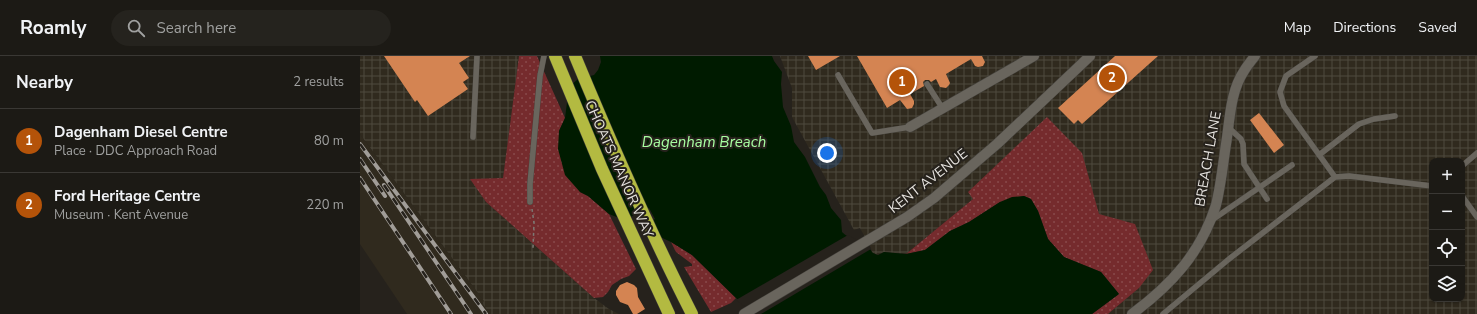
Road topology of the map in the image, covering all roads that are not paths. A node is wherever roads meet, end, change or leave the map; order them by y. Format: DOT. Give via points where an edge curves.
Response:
graph roads {
  1 [pos="477,56"];
  2 [pos="544,56"];
  3 [pos="555,56"];
  4 [pos="575,56"];
  5 [pos="1034,56"];
  6 [pos="1090,56"];
  7 [pos="1255,56"];
  8 [pos="1315,56"];
  9 [pos="838,75"];
  10 [pos="927,84"];
  11 [pos="942,109"];
  12 [pos="1395,116"];
  13 [pos="910,127"];
  14 [pos="1229,128"];
  15 [pos="473,137"];
  16 [pos="1477,153"];
  17 [pos="1319,155"];
  18 [pos="1465,163"];
  19 [pos="1292,165"];
  20 [pos="1335,177"];
  21 [pos="1429,186"];
  22 [pos="1259,188"];
  23 [pos="1267,199"];
  24 [pos="1465,200"];
  25 [pos="530,202"];
  26 [pos="1477,216"];
  27 [pos="1210,221"];
  28 [pos="669,314"];
  29 [pos="692,314"];
  30 [pos="744,314"];
  31 [pos="1132,314"];
  32 [pos="1163,314"];
  1 -- 15 [label="lane"];
  2 -- 25 [label="lane" via="539,84"];
  3 -- 28 [label="highway, CHOATS MANOR WAY" via="602,169"];
  4 -- 29 [label="highway, CHOATS MANOR WAY"];
  5 -- 11 [label="street"];
  6 -- 30 [label="street, KENT AVENUE" via="997,144 934,198 907,217"];
  7 -- 14 [label="street, BREACH LANE" via="1237,85"];
  8 -- 17 [label="lane" via="1286,76 1280,92 1284,106"];
  9 -- 13 [label="lane" via="872,133"];
  10 -- 11 [label="lane"];
  11 -- 13 [label="street"];
  12 -- 17 [label="lane" via="1359,124"];
  14 -- 22 [label="lane" via="1241,139 1244,164"];
  14 -- 27 [label="street, BREACH LANE" via="1216,203"];
  16 -- 18 [label="lane"];
  17 -- 20 [label="lane"];
  19 -- 22 [label="lane"];
  20 -- 21 [label="lane" via="1349,176"];
  20 -- 32 [label="lane"];
  22 -- 23 [label="lane"];
  22 -- 27 [label="lane"];
  24 -- 26 [label="lane"];
  27 -- 31 [label="street, BREACH LANE" via="1189,260 1177,275"];
}
